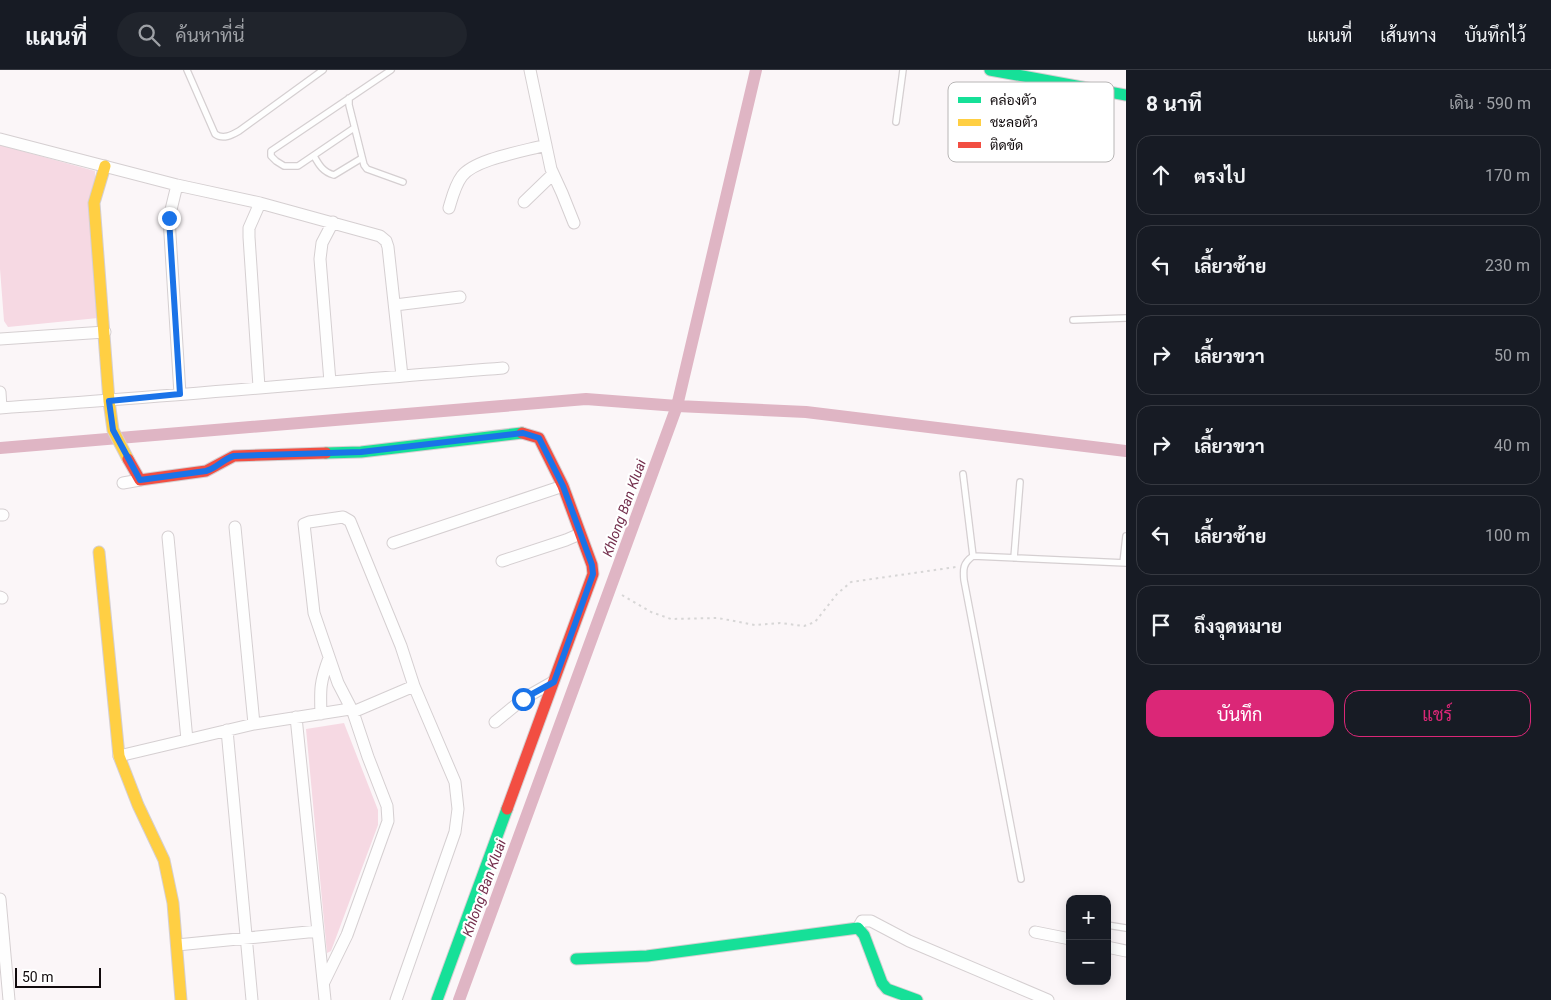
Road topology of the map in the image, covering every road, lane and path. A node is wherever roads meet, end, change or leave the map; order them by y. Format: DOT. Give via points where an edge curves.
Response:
graph roads {
  1 [pos="187,70"];
  2 [pos="323,70"];
  3 [pos="391,70"];
  4 [pos="530,70"];
  5 [pos="903,70"];
  6 [pos="990,70"];
  7 [pos="1058,82"];
  8 [pos="349,98"];
  9 [pos="896,122"];
  10 [pos="354,128"];
  11 [pos="0,139"];
  12 [pos="546,145"];
  13 [pos="314,156"];
  14 [pos="362,158"];
  15 [pos="105,166"];
  16 [pos="553,174"];
  17 [pos="403,182"];
  18 [pos="177,185"];
  19 [pos="524,202"];
  20 [pos="260,203"];
  21 [pos="449,208"];
  22 [pos="332,222"];
  23 [pos="574,223"];
  24 [pos="460,297"];
  25 [pos="395,305"];
  26 [pos="1126,318"];
  27 [pos="1073,320"];
  28 [pos="105,332"];
  29 [pos="0,339"];
  30 [pos="502,368"];
  31 [pos="402,376"];
  32 [pos="330,382"];
  33 [pos="259,387"];
  34 [pos="0,392"];
  35 [pos="180,394"];
  36 [pos="109,401"];
  37 [pos="0,408"];
  38 [pos="963,474"];
  39 [pos="140,480"];
  40 [pos="1020,482"];
  41 [pos="122,483"];
  42 [pos="563,486"];
  43 [pos="235,526"];
  44 [pos="580,534"];
  45 [pos="1126,536"];
  46 [pos="168,537"];
  47 [pos="394,543"];
  48 [pos="99,552"];
  49 [pos="972,556"];
  50 [pos="1014,558"];
  51 [pos="502,561"];
  52 [pos="1124,563"];
  53 [pos="963,566"];
  54 [pos="622,595"];
  55 [pos="329,658"];
  56 [pos="554,682"];
  57 [pos="414,686"];
  58 [pos="352,711"];
  59 [pos="321,714"];
  60 [pos="296,717"];
  61 [pos="495,722"];
  62 [pos="254,724"];
  63 [pos="227,730"];
  64 [pos="187,740"];
  65 [pos="119,756"];
  66 [pos="1021,879"];
  67 [pos="0,899"];
  68 [pos="1111,926"];
  69 [pos="858,928"];
  70 [pos="1126,928"];
  71 [pos="318,931"];
  72 [pos="1036,932"];
  73 [pos="246,938"];
  74 [pos="1066,938"];
  75 [pos="177,945"];
  76 [pos="1111,948"];
  77 [pos="1126,951"];
  78 [pos="576,959"];
  79 [pos="324,982"];
  80 [pos="9,1000"];
  81 [pos="182,1000"];
  82 [pos="252,1000"];
  83 [pos="325,1000"];
  84 [pos="396,1000"];
  85 [pos="437,1000"];
  86 [pos="917,1000"];
  87 [pos="1048,1000"];
  1 -- 2 [label="lane" via="215,134 224,137 239,131"];
  3 -- 8 [label="lane"];
  4 -- 12 [label="street"];
  5 -- 9 [label="lane"];
  6 -- 7 [label="street"];
  8 -- 10 [label="lane"];
  8 -- 13 [label="lane" via="271,151 271,156 284,166 298,166"];
  10 -- 13 [label="lane"];
  10 -- 14 [label="lane"];
  11 -- 15 [label="street"];
  12 -- 16 [label="street"];
  12 -- 21 [label="street" via="486,161 466,171"];
  13 -- 14 [label="lane" via="320,167 334,175"];
  14 -- 17 [label="lane" via="367,169"];
  15 -- 18 [label="street"];
  15 -- 28 [label="street" via="94,202"];
  16 -- 19 [label="street"];
  16 -- 23 [label="street"];
  18 -- 20 [label="street"];
  18 -- 35 [label="street" via="169,218"];
  20 -- 22 [label="street"];
  20 -- 33 [label="street" via="248,238"];
  22 -- 25 [label="street" via="380,236 386,241"];
  22 -- 32 [label="street" via="322,243 320,259"];
  24 -- 25 [label="street"];
  25 -- 31 [label="street"];
  26 -- 27 [label="lane"];
  28 -- 29 [label="street"];
  28 -- 36 [label="street"];
  30 -- 31 [label="street"];
  31 -- 32 [label="street"];
  32 -- 33 [label="street"];
  33 -- 35 [label="street"];
  34 -- 37 [label="street"];
  35 -- 36 [label="street"];
  36 -- 37 [label="street"];
  36 -- 39 [label="street" via="113,430"];
  38 -- 49 [label="lane"];
  39 -- 41 [label="street"];
  39 -- 42 [label="street" via="206,471 234,456 361,452 523,433 539,438"];
  40 -- 50 [label="lane"];
  42 -- 44 [label="street"];
  42 -- 47 [label="street"];
  43 -- 62 [label="street"];
  44 -- 51 [label="street"];
  44 -- 56 [label="street" via="593,574"];
  45 -- 52 [label="lane"];
  46 -- 64 [label="street"];
  48 -- 65 [label="street"];
  49 -- 50 [label="lane"];
  49 -- 53 [label="lane"];
  50 -- 52 [label="lane"];
  53 -- 54 [label="path" via="851,582 815,622 804,626 780,623 755,625 718,618 671,620"];
  53 -- 66 [label="lane"];
  55 -- 57 [label="street" via="314,613 304,524 343,517 350,521 379,590"];
  55 -- 58 [label="street"];
  55 -- 59 [label="street" via="319,693"];
  56 -- 61 [label="street" via="523,699"];
  56 -- 85 [label="street"];
  57 -- 58 [label="street"];
  57 -- 84 [label="street" via="455,782 458,809 455,832"];
  58 -- 59 [label="street"];
  58 -- 79 [label="street" via="387,806 388,821 347,935"];
  59 -- 60 [label="street"];
  60 -- 62 [label="street"];
  60 -- 71 [label="street"];
  62 -- 63 [label="street"];
  63 -- 64 [label="street"];
  63 -- 73 [label="street"];
  64 -- 65 [label="street"];
  65 -- 75 [label="street" via="164,860"];
  67 -- 80 [label="street"];
  68 -- 70 [label="lane"];
  69 -- 78 [label="street" via="647,956"];
  69 -- 86 [label="street" via="864,935 882,983 887,989"];
  69 -- 87 [label="street" via="862,921 871,921 909,941"];
  71 -- 73 [label="street"];
  71 -- 79 [label="street"];
  72 -- 74 [label="street"];
  73 -- 75 [label="street"];
  73 -- 82 [label="street"];
  75 -- 81 [label="street"];
  76 -- 77 [label="street"];
  79 -- 83 [label="street"];
}
